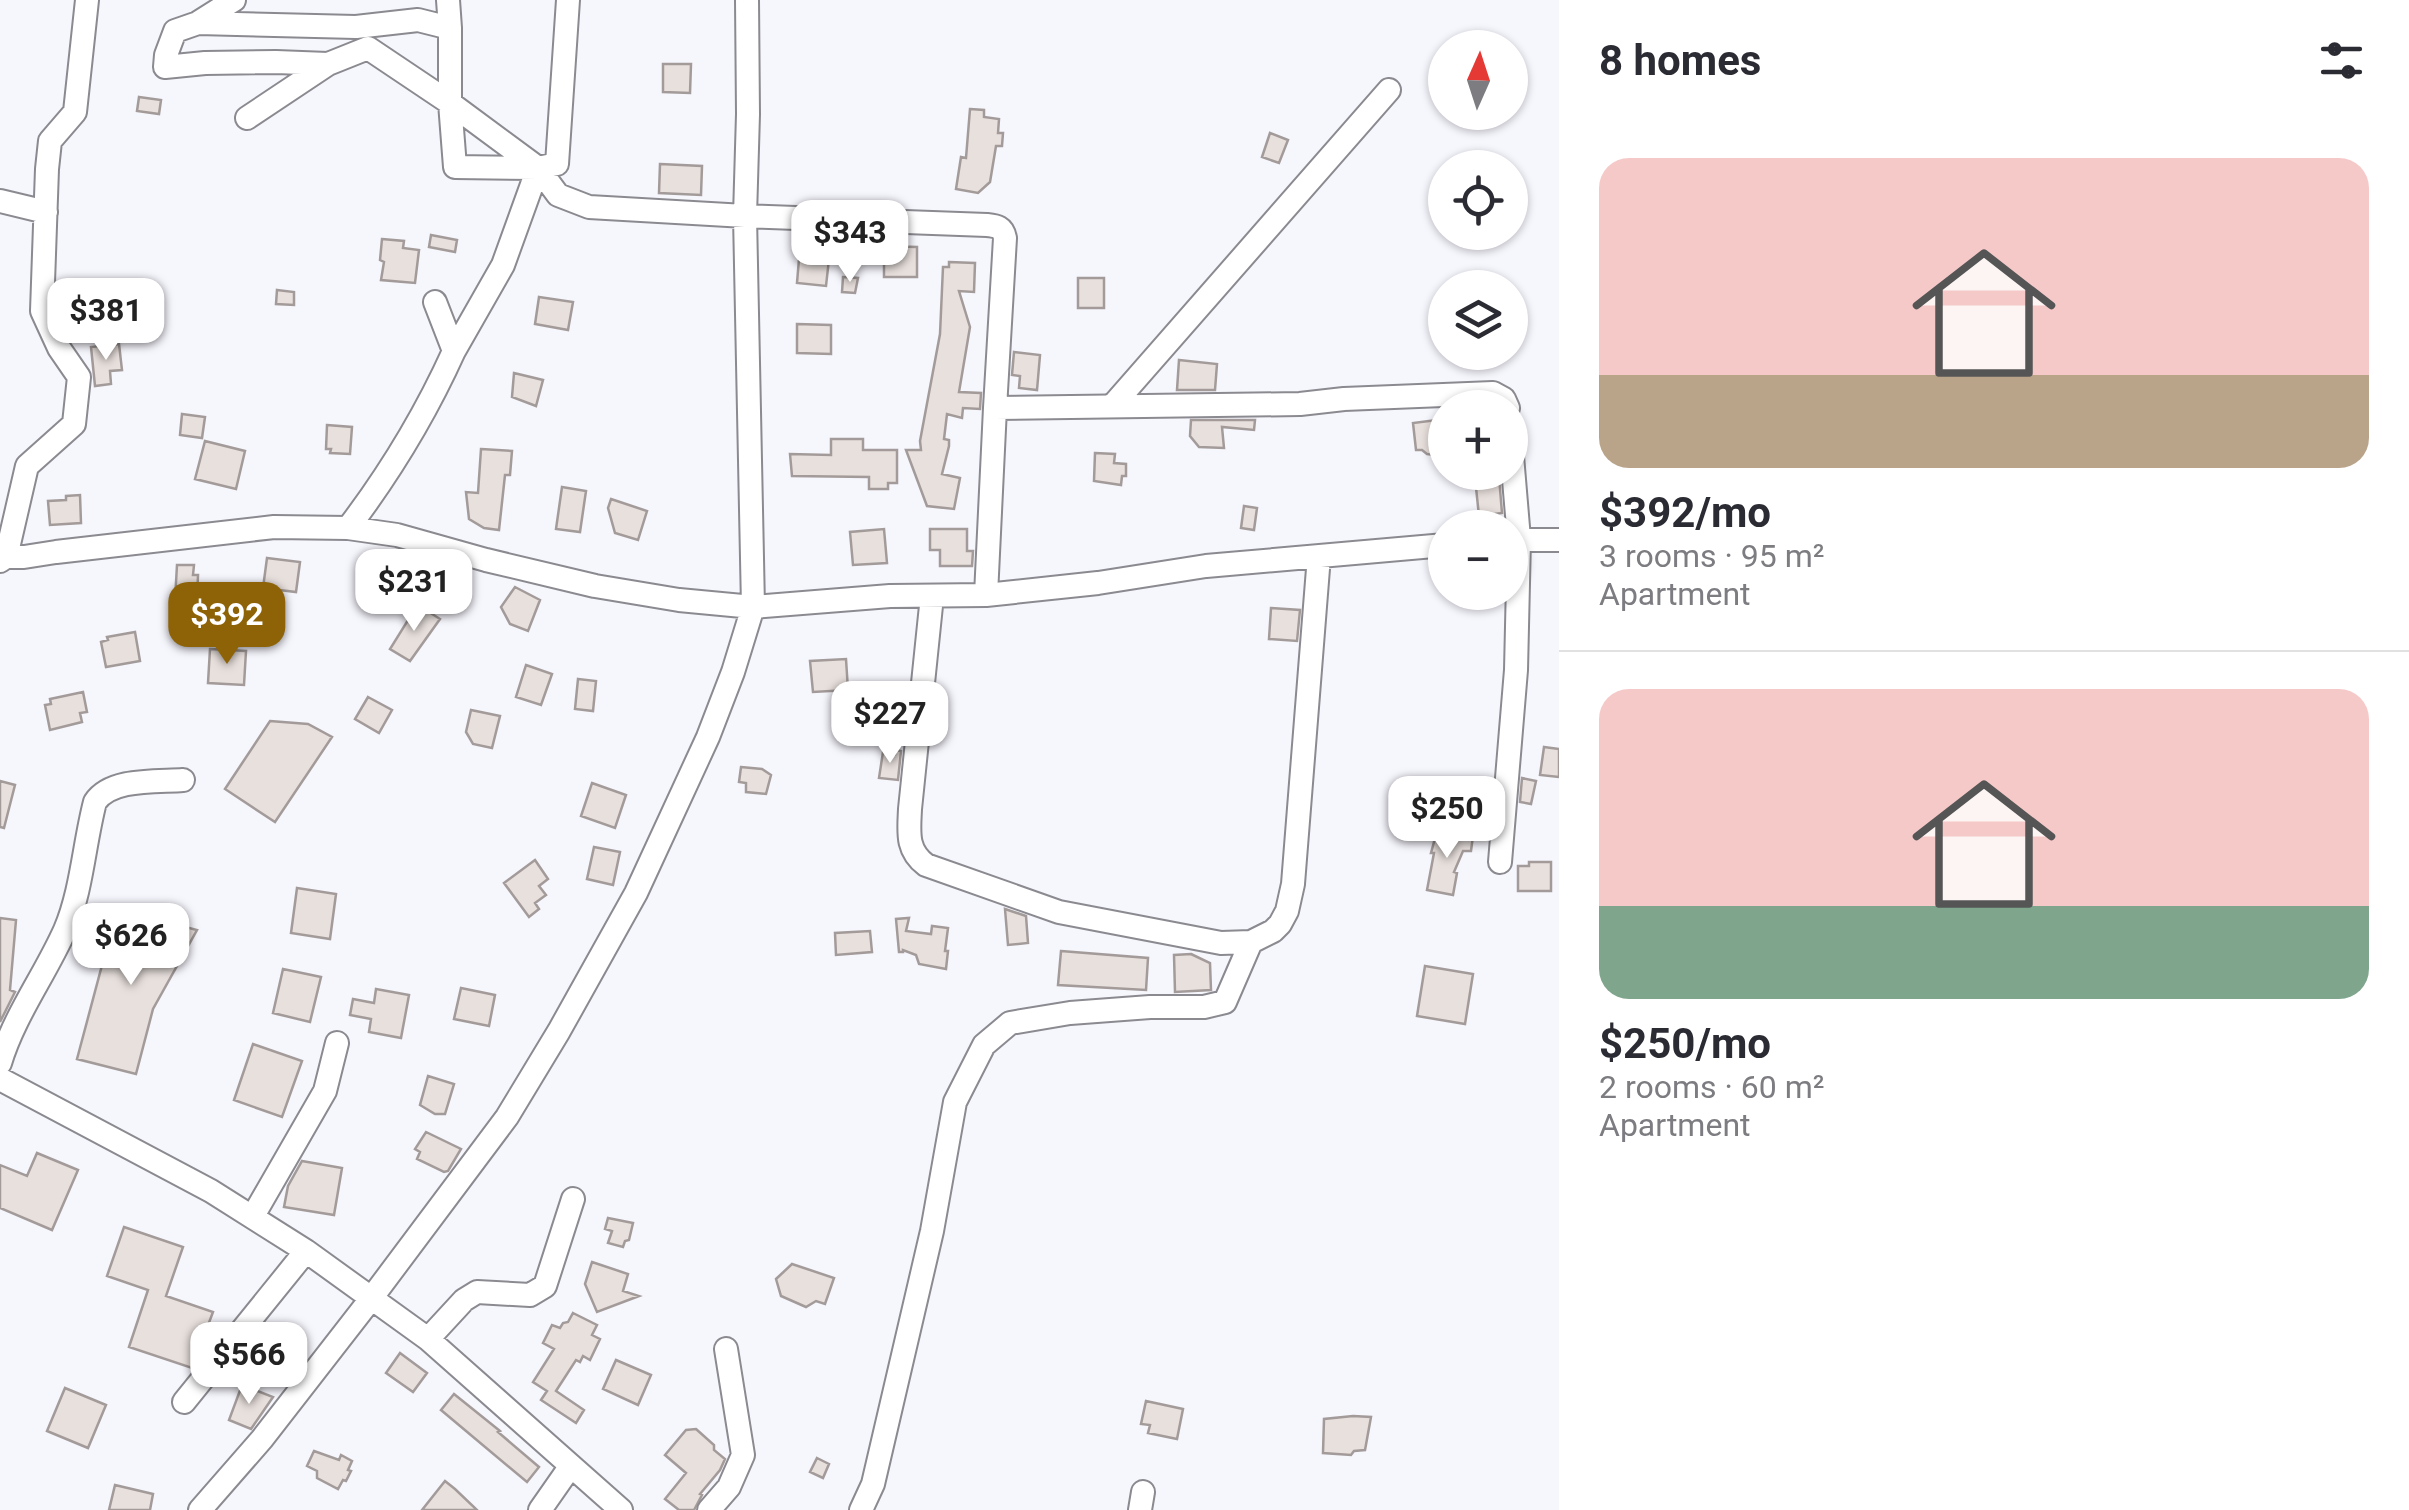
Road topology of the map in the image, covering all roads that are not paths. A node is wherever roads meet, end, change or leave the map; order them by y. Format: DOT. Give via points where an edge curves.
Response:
graph roads {
  1 [pos="87,0"];
  2 [pos="234,0"];
  3 [pos="448,0"];
  4 [pos="568,0"];
  5 [pos="747,0"];
  6 [pos="198,23"];
  7 [pos="450,28"];
  8 [pos="328,64"];
  9 [pos="1389,90"];
  10 [pos="450,103"];
  11 [pos="248,118"];
  12 [pos="538,168"];
  13 [pos="0,202"];
  14 [pos="46,212"];
  15 [pos="745,216"];
  16 [pos="435,302"];
  17 [pos="454,351"];
  18 [pos="1428,396"];
  19 [pos="1113,405"];
  20 [pos="995,408"];
  21 [pos="348,528"];
  22 [pos="1528,540"];
  23 [pos="1559,540"];
  24 [pos="1428,546"];
  25 [pos="1320,556"];
  26 [pos="3,559"];
  27 [pos="986,595"];
  28 [pos="932,596"];
  29 [pos="753,607"];
  30 [pos="1516,610"];
  31 [pos="183,780"];
  32 [pos="1500,862"];
  33 [pos="1251,942"];
  34 [pos="337,1043"];
  35 [pos="0,1063"];
  36 [pos="0,1079"];
  37 [pos="572,1199"];
  38 [pos="252,1216"];
  39 [pos="306,1251"];
  40 [pos="370,1300"];
  41 [pos="428,1339"];
  42 [pos="726,1349"];
  43 [pos="184,1402"];
  44 [pos="570,1467"];
  45 [pos="200,1510"];
  46 [pos="540,1510"];
  47 [pos="621,1510"];
  48 [pos="709,1510"];
  49 [pos="861,1510"];
  1 -- 14 [label="street" via="75,112 50,141"];
  2 -- 6 [label="street"];
  3 -- 7 [label="street"];
  4 -- 12 [label="street" via="557,164"];
  5 -- 15 [label="street"];
  6 -- 7 [label="street" via="356,27 418,20"];
  6 -- 8 [label="street" via="175,31 166,67"];
  7 -- 10 [label="street"];
  8 -- 10 [label="street" via="368,48"];
  8 -- 11 [label="street"];
  9 -- 19 [label="street"];
  10 -- 12 [label="street"];
  10 -- 12 [label="street" via="455,167"];
  12 -- 15 [label="street" via="558,195 589,207"];
  12 -- 17 [label="street" via="503,265"];
  13 -- 14 [label="street"];
  14 -- 26 [label="street" via="42,311 79,377 78,392 74,424 27,466"];
  15 -- 20 [label="street" via="987,224 1004,231"];
  15 -- 29 [label="street"];
  16 -- 17 [label="street"];
  17 -- 21 [label="street" via="379,487"];
  18 -- 19 [label="street"];
  19 -- 20 [label="street"];
  20 -- 27 [label="street"];
  21 -- 26 [label="street" via="274,527"];
  21 -- 29 [label="street" via="595,586"];
  22 -- 23 [label="street"];
  24 -- 25 [label="street"];
  25 -- 27 [label="street"];
  25 -- 33 [label="street" via="1293,884 1280,924"];
  27 -- 28 [label="street"];
  28 -- 29 [label="street"];
  28 -- 33 [label="street" via="910,809 917,858 1059,912 1220,943"];
  29 -- 40 [label="street" via="708,737 598,962 507,1116"];
  30 -- 32 [label="street"];
  31 -- 35 [label="street" via="118,786 94,802 66,927"];
  33 -- 49 [label="street" via="1225,1002 1010,1023 984,1045 955,1102 932,1231 873,1484"];
  34 -- 38 [label="street" via="324,1091"];
  36 -- 38 [label="street"];
  37 -- 41 [label="street" via="546,1286 530,1294 477,1292"];
  38 -- 39 [label="street"];
  39 -- 40 [label="street"];
  39 -- 43 [label="street"];
  40 -- 41 [label="street"];
  40 -- 45 [label="street"];
  41 -- 44 [label="street"];
  42 -- 48 [label="street" via="743,1454 729,1487"];
  44 -- 46 [label="street"];
  44 -- 47 [label="street"];
}
